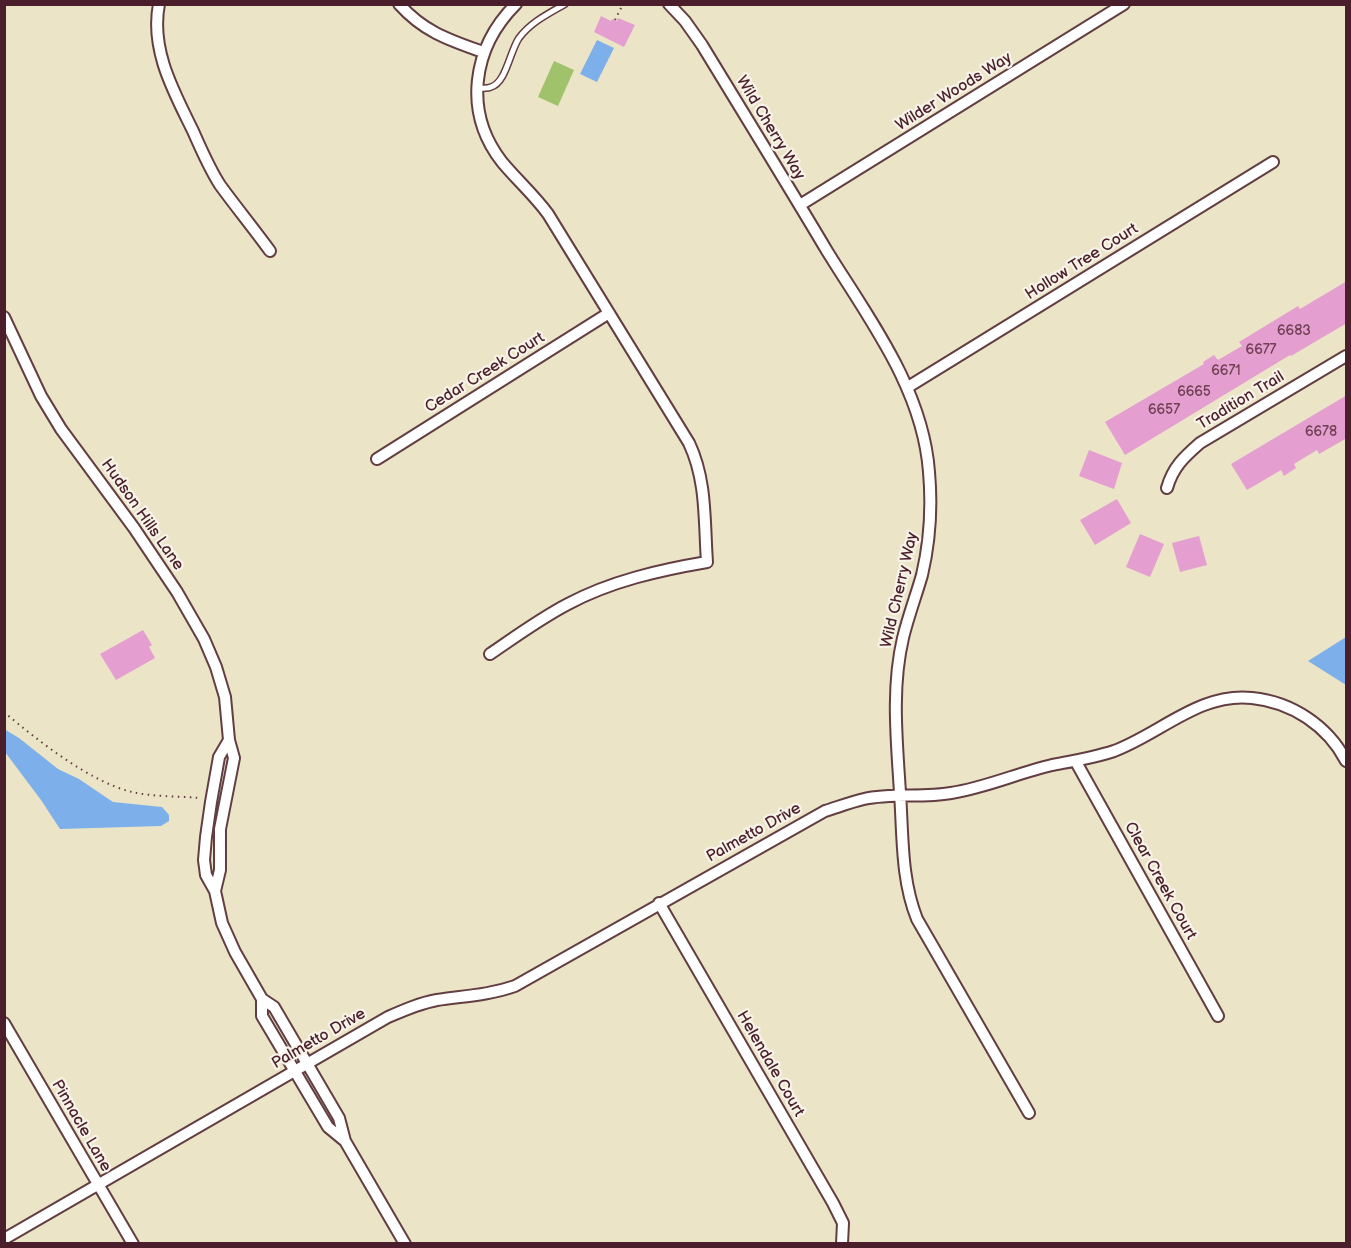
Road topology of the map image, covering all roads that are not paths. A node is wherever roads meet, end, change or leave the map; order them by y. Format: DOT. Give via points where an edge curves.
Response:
graph roads {
  1 [pos="159,4"];
  2 [pos="399,4"];
  3 [pos="516,4"];
  4 [pos="565,4"];
  5 [pos="669,4"];
  6 [pos="1124,4"];
  7 [pos="483,52"];
  8 [pos="477,88"];
  9 [pos="1273,162"];
  10 [pos="800,205"];
  11 [pos="270,251"];
  12 [pos="609,313"];
  13 [pos="4,317"];
  14 [pos="1347,356"];
  15 [pos="908,387"];
  16 [pos="377,459"];
  17 [pos="1167,488"];
  18 [pos="490,654"];
  19 [pos="1347,761"];
  20 [pos="1076,762"];
  21 [pos="900,796"];
  22 [pos="659,903"];
  23 [pos="262,999"];
  24 [pos="1218,1016"];
  25 [pos="4,1023"];
  26 [pos="306,1063"];
  27 [pos="294,1070"];
  28 [pos="1029,1113"];
  29 [pos="345,1142"];
  30 [pos="99,1185"];
  31 [pos="4,1239"];
  32 [pos="133,1244"];
  33 [pos="405,1244"];
  34 [pos="842,1244"];
  1 -- 11 [label="street" via="161,60 170,84 215,176"];
  2 -- 7 [label="street" via="428,30"];
  3 -- 7 [label="street" via="491,35"];
  4 -- 8 [label="lane" via="538,20 519,39 499,82"];
  5 -- 10 [label="street, Wild Cherry Way" via="702,45"];
  6 -- 10 [label="street, Wilder Woods Way"];
  7 -- 8 [label="street"];
  8 -- 12 [label="street" via="483,128 491,144 538,199"];
  9 -- 15 [label="street, Hollow Tree Court"];
  10 -- 15 [label="street, Wild Cherry Way"];
  12 -- 16 [label="street, Cedar Creek Court"];
  12 -- 18 [label="street" via="696,458 704,498 707,562 671,568 595,592 568,604"];
  13 -- 23 [label="street, Hudson Hills Lane" via="41,396 160,565 216,667 225,697 234,758 220,829 220,870 215,891 222,923"];
  14 -- 17 [label="street, Tradition Trail" via="1200,443 1178,463"];
  15 -- 21 [label="street, Wild Cherry Way" via="923,436 931,504 927,553 903,638 896,681"];
  19 -- 20 [label="street, Palmetto Drive" via="1327,734 1308,718 1291,708 1251,698 1215,701 1195,708 1134,742"];
  20 -- 21 [label="street, Palmetto Drive" via="1052,765 965,791"];
  20 -- 24 [label="street, Clear Creek Court"];
  21 -- 22 [label="street, Palmetto Drive" via="866,799 825,811"];
  21 -- 28 [label="street, Wild Cherry Way" via="904,869 911,904"];
  22 -- 26 [label="street, Palmetto Drive" via="515,986 412,1006"];
  22 -- 34 [label="street, Helendale Court" via="833,1203 843,1223"];
  23 -- 26 [label="street, Hudson Hills Lane" via="274,1007"];
  23 -- 27 [label="street, Hudson Hills Lane" via="262,1016"];
  25 -- 30 [label="street, Pinnacle Lane"];
  26 -- 27 [label="street, Palmetto Drive"];
  26 -- 29 [label="street, Hudson Hills Lane" via="339,1118"];
  27 -- 29 [label="street, Hudson Hills Lane" via="328,1127"];
  27 -- 30 [label="street, Palmetto Drive"];
  29 -- 33 [label="street, Hudson Hills Lane"];
  30 -- 31 [label="street, Palmetto Drive"];
  30 -- 32 [label="street, Pinnacle Lane"];
}
